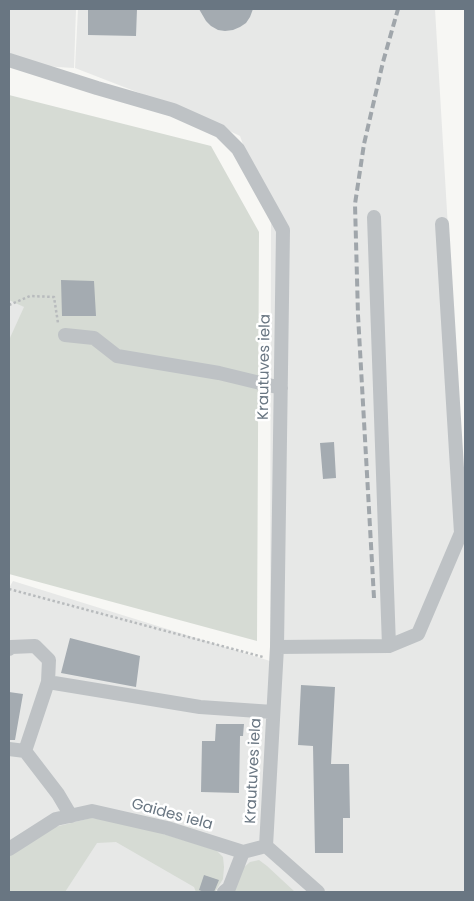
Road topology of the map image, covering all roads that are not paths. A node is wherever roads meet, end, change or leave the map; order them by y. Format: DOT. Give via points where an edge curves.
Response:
graph roads {
  1 [pos="9,60"];
  2 [pos="374,216"];
  3 [pos="442,224"];
  4 [pos="65,334"];
  5 [pos="281,388"];
  6 [pos="389,646"];
  7 [pos="9,648"];
  8 [pos="277,654"];
  9 [pos="48,682"];
  10 [pos="273,712"];
  11 [pos="9,749"];
  12 [pos="25,751"];
  13 [pos="71,816"];
  14 [pos="266,846"];
  15 [pos="9,849"];
  16 [pos="243,852"];
  17 [pos="224,892"];
  18 [pos="318,892"];
  1 -- 5 [label="street, Krautuves iela" via="173,110 220,131 238,149 283,230"];
  2 -- 6 [label="street"];
  3 -- 6 [label="street" via="461,533 418,634"];
  4 -- 5 [label="street" via="94,338 117,356 219,373"];
  5 -- 8 [label="street, Krautuves iela"];
  6 -- 8 [label="street"];
  7 -- 9 [label="street" via="35,646 49,660"];
  8 -- 10 [label="street, Krautuves iela"];
  9 -- 10 [label="street" via="200,707"];
  9 -- 12 [label="street"];
  10 -- 14 [label="street, Krautuves iela"];
  11 -- 12 [label="street"];
  12 -- 13 [label="street"];
  13 -- 15 [label="street, Gaides iela" via="56,819"];
  13 -- 16 [label="street, Gaides iela" via="92,812 167,828"];
  14 -- 16 [label="street"];
  14 -- 18 [label="street"];
  16 -- 17 [label="street" via="229,888"];
}
